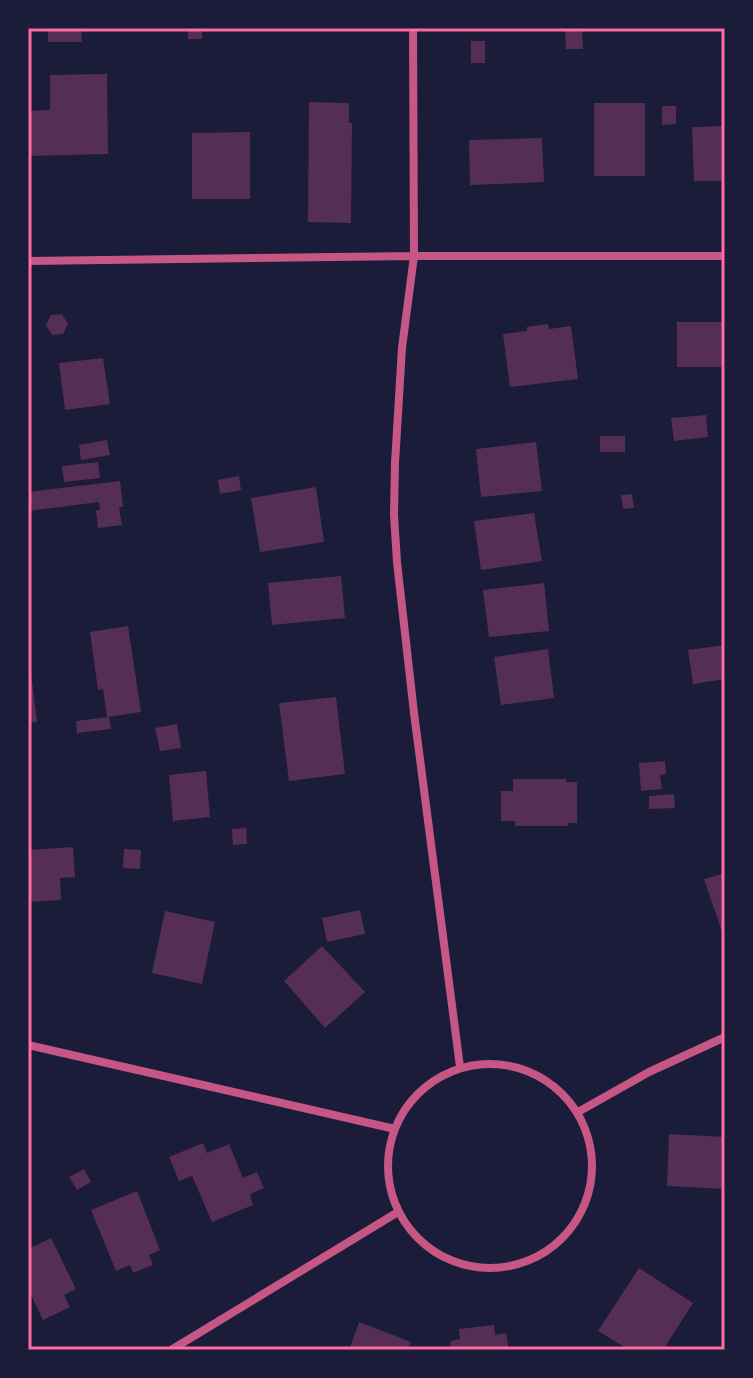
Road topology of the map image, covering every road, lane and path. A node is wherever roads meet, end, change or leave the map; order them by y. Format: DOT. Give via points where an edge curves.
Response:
graph roads {
  1 [pos="413,28"];
  2 [pos="414,256"];
  3 [pos="725,256"];
  4 [pos="28,261"];
  5 [pos="725,1037"];
  6 [pos="28,1045"];
  7 [pos="460,1067"];
  8 [pos="578,1112"];
  9 [pos="395,1129"];
  10 [pos="398,1212"];
  11 [pos="171,1350"];
  1 -- 2 [label="street"];
  2 -- 3 [label="street"];
  2 -- 4 [label="street"];
  2 -- 7 [label="street" via="402,348 395,541"];
  5 -- 8 [label="street"];
  6 -- 9 [label="street"];
  7 -- 8 [label="street" via="485,1063 536,1074 557,1087"];
  7 -- 9 [label="street" via="436,1079 408,1104"];
  8 -- 10 [label="street" via="593,1170 586,1203 565,1237 528,1262 505,1268 455,1263 435,1253"];
  9 -- 10 [label="street" via="388,1164"];
  10 -- 11 [label="street"];
}
